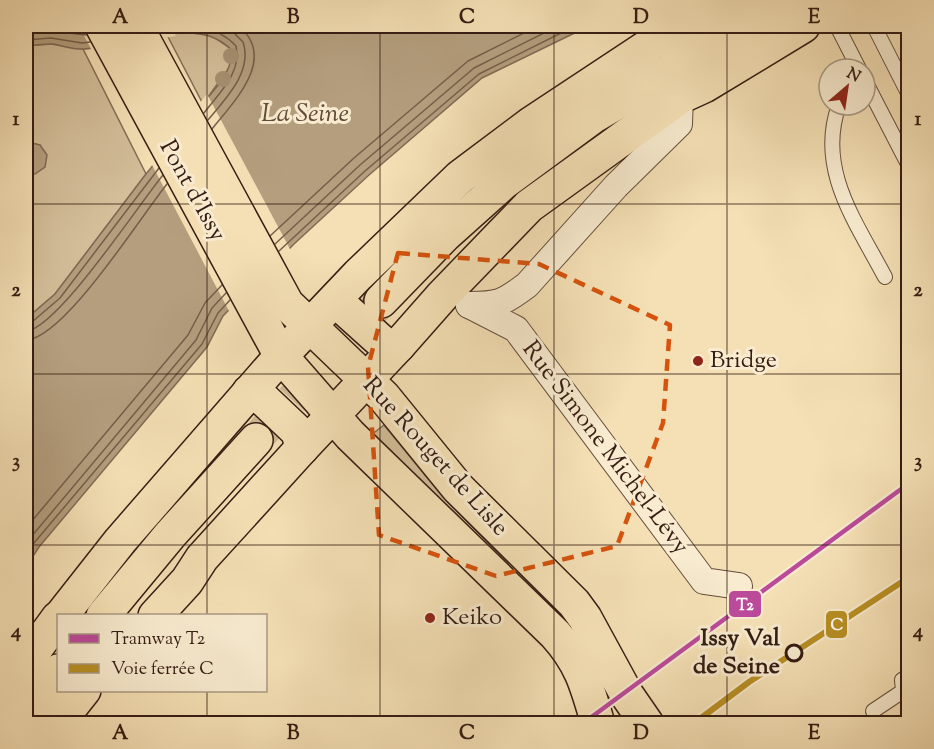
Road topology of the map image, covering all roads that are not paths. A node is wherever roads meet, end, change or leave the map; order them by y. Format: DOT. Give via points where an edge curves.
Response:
graph roads {
  1 [pos="102,26"];
  2 [pos="136,26"];
  3 [pos="693,26"];
  4 [pos="756,26"];
  5 [pos="803,26"];
  6 [pos="837,26"];
  7 [pos="874,26"];
  8 [pos="853,57"];
  9 [pos="909,93"];
  10 [pos="680,97"];
  11 [pos="877,104"];
  12 [pos="834,117"];
  13 [pos="909,164"];
  14 [pos="885,277"];
  15 [pos="341,294"];
  16 [pos="456,300"];
  17 [pos="381,301"];
  18 [pos="270,304"];
  19 [pos="310,327"];
  20 [pos="398,346"];
  21 [pos="281,356"];
  22 [pos="366,380"];
  23 [pos="249,392"];
  24 [pos="332,415"];
  25 [pos="256,440"];
  26 [pos="302,448"];
  27 [pos="739,586"];
  28 [pos="62,614"];
  29 [pos="104,614"];
  30 [pos="156,614"];
  31 [pos="57,621"];
  32 [pos="555,634"];
  33 [pos="600,646"];
  34 [pos="26,662"];
  35 [pos="909,676"];
  36 [pos="43,690"];
  37 [pos="82,692"];
  38 [pos="873,711"];
  39 [pos="26,722"];
  40 [pos="57,723"];
  41 [pos="598,723"];
  42 [pos="647,723"];
  1 -- 18 [label="main road, Pont d'Issy"];
  2 -- 18 [label="main road, Pont d'Issy"];
  3 -- 15 [label="main road" via="653,43 532,123 460,177"];
  4 -- 17 [label="main road" via="594,116 503,183"];
  5 -- 10 [label="main road"];
  6 -- 8 [label="lane"];
  7 -- 9 [label="lane"];
  10 -- 16 [label="main road" via="529,206"];
  10 -- 16 [label="street" via="679,124 616,186 527,285 493,305"];
  11 -- 13 [label="lane"];
  12 -- 14 [label="lane" via="831,137 834,173"];
  15 -- 19 [label="main road"];
  15 -- 20 [label="main road" via="341,303 353,316 384,344"];
  16 -- 20 [label="main road"];
  16 -- 27 [label="street, Rue Simone Michel-Lévy" via="516,329 704,581"];
  18 -- 19 [label="main road, Pont d'Issy" via="287,304"];
  18 -- 21 [label="main road, Pont d'Issy"];
  19 -- 21 [label="main road"];
  19 -- 22 [label="main road, Rue Rouget de Lisle"];
  20 -- 22 [label="main road"];
  21 -- 23 [label="main road"];
  21 -- 24 [label="main road, Rue Rouget de Lisle"];
  22 -- 24 [label="main road"];
  22 -- 33 [label="main road, Rue Rouget de Lisle" via="459,488 574,603"];
  23 -- 26 [label="main road" via="261,396 298,432"];
  23 -- 28 [label="main road"];
  24 -- 26 [label="main road"];
  24 -- 32 [label="main road, Rue Rouget de Lisle"];
  25 -- 29 [label="main road"];
  26 -- 30 [label="main road"];
  31 -- 34 [label="main road"];
  32 -- 33 [label="lane, Rue Rouget de Lisle"];
  32 -- 41 [label="main road, Rue Rouget de Lisle" via="579,666"];
  33 -- 42 [label="main road, Rue Rouget de Lisle"];
  35 -- 38 [label="lane" via="902,680 903,691"];
  36 -- 39 [label="main road"];
  37 -- 40 [label="main road"];
}
